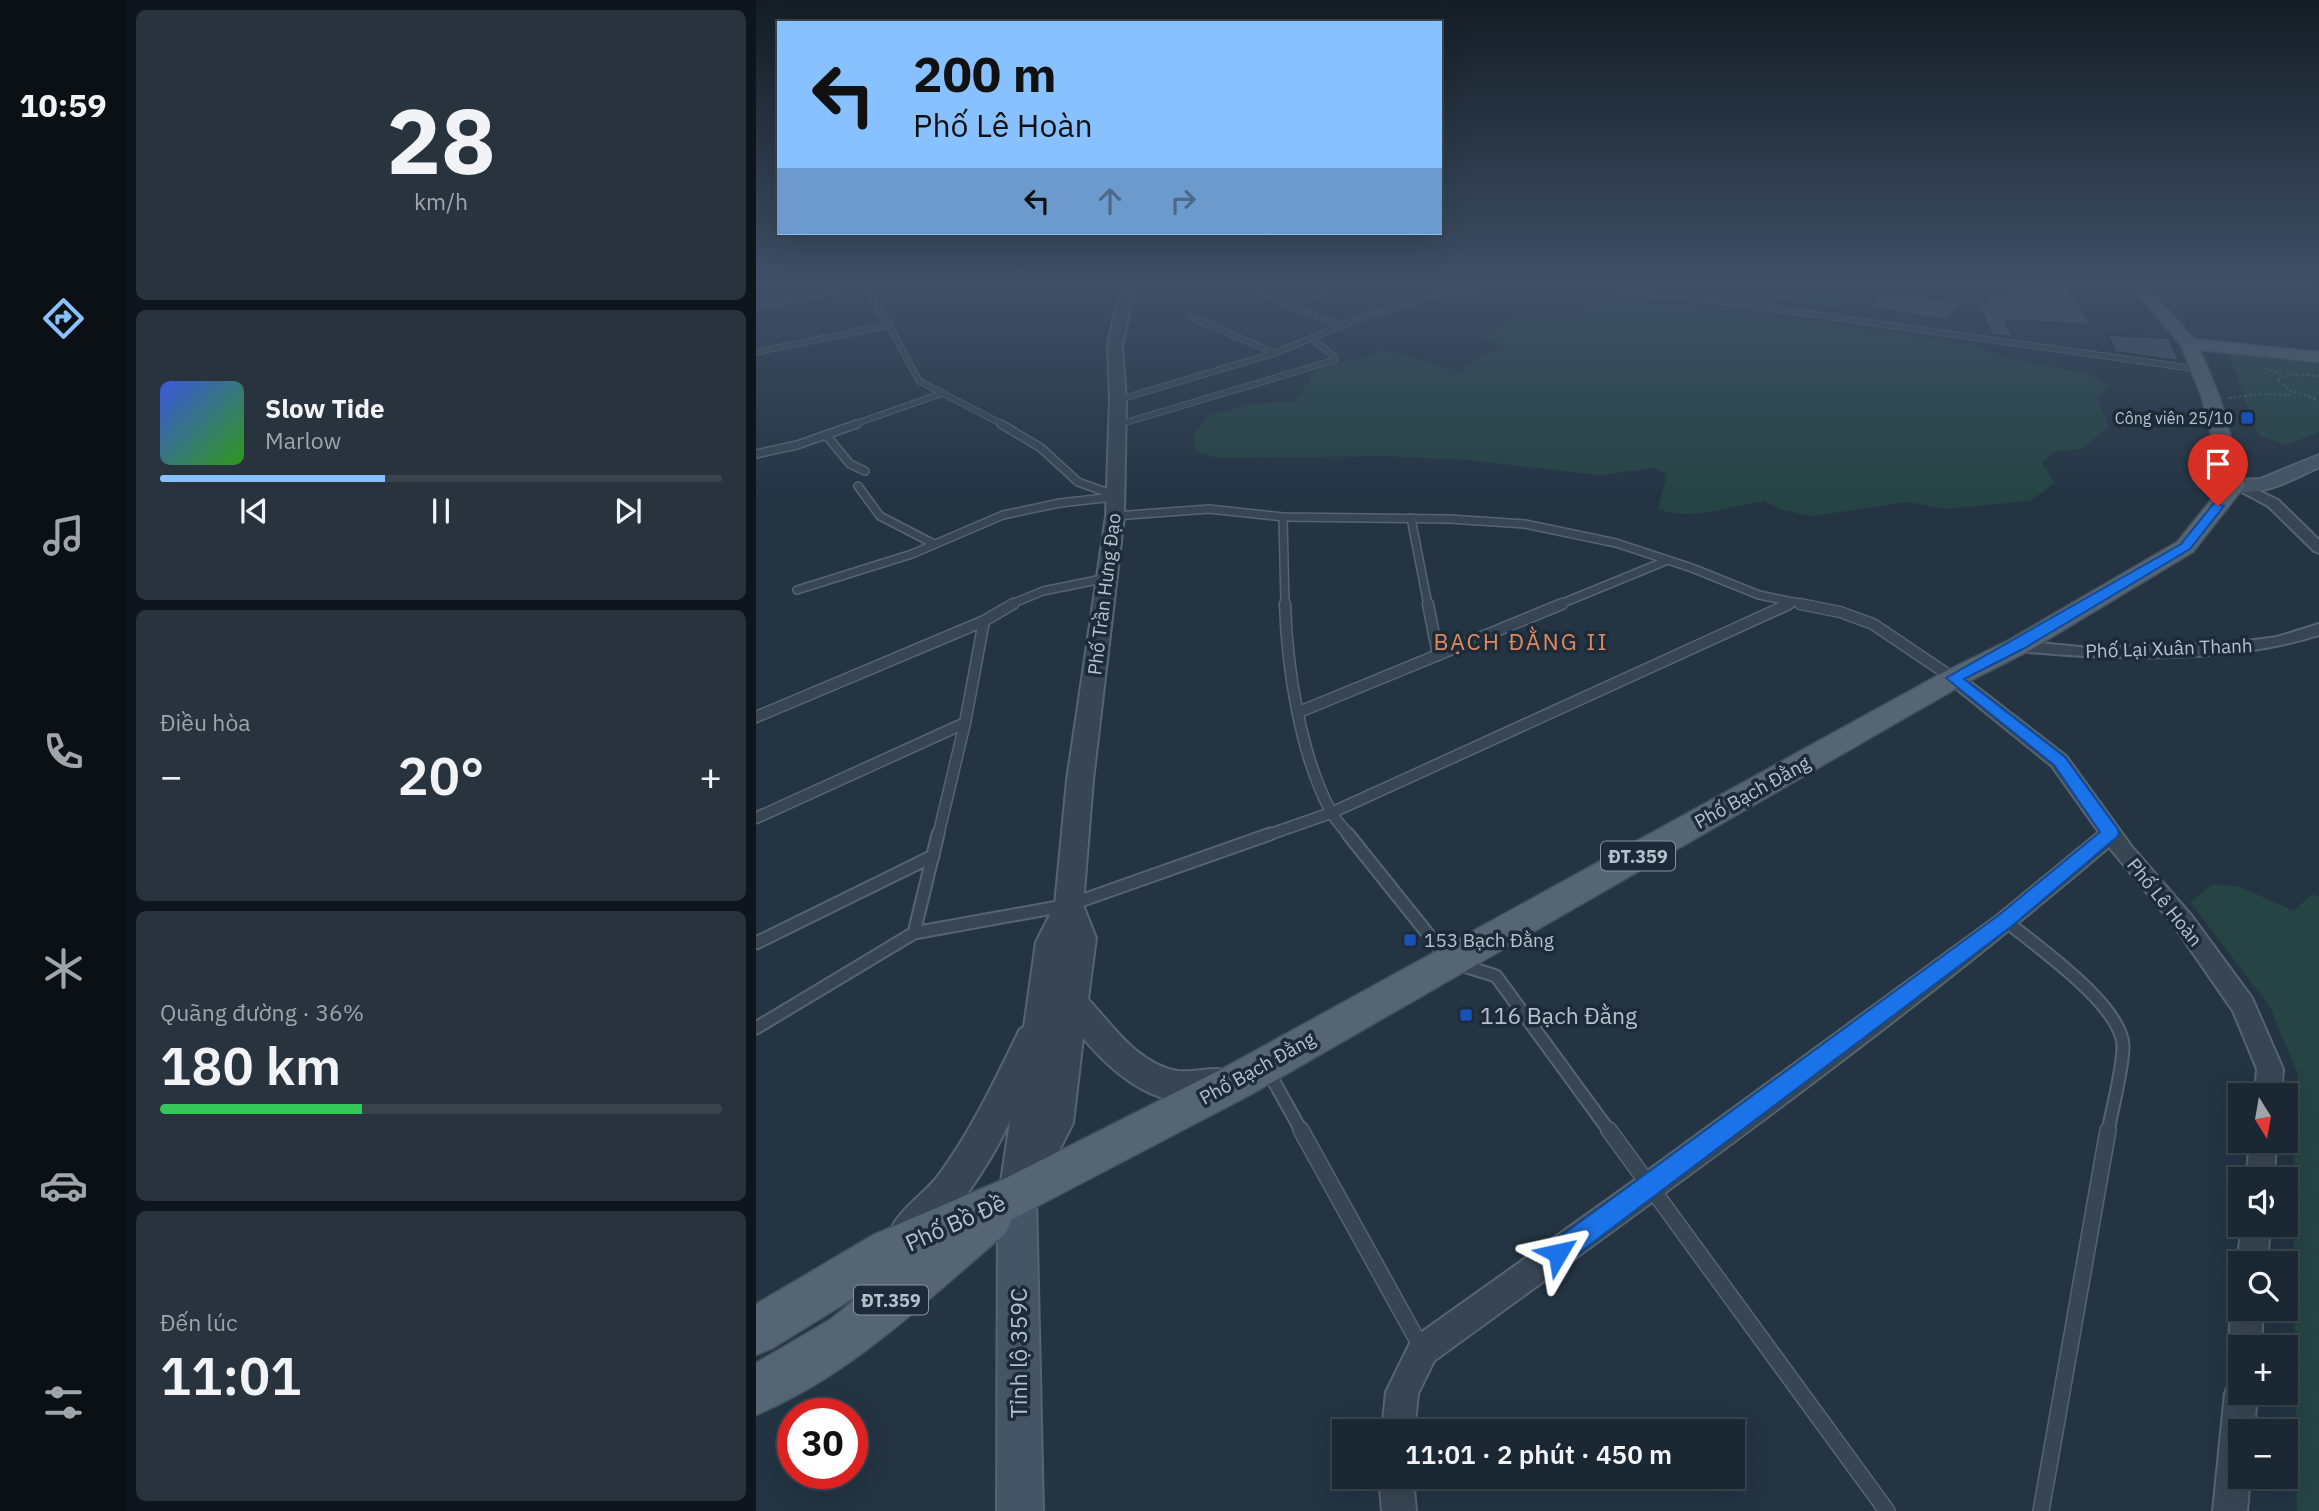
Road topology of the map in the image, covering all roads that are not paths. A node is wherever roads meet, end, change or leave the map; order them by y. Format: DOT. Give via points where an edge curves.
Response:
graph roads {
  1 [pos="905,355"];
  2 [pos="1115,355"];
  3 [pos="1270,355"];
  4 [pos="1332,355"];
  5 [pos="2095,355"];
  6 [pos="2196,355"];
  7 [pos="2201,355"];
  8 [pos="2295,355"];
  9 [pos="2319,357"];
  10 [pos="2197,369"];
  11 [pos="940,394"];
  12 [pos="2211,398"];
  13 [pos="1118,400"];
  14 [pos="1117,425"];
  15 [pos="826,435"];
  16 [pos="756,454"];
  17 [pos="2319,460"];
  18 [pos="865,471"];
  19 [pos="858,486"];
  20 [pos="2240,487"];
  21 [pos="1116,506"];
  22 [pos="1283,517"];
  23 [pos="1411,518"];
  24 [pos="934,544"];
  25 [pos="2319,548"];
  26 [pos="1668,560"];
  27 [pos="1107,578"];
  28 [pos="797,590"];
  29 [pos="1792,602"];
  30 [pos="984,621"];
  31 [pos="2319,629"];
  32 [pos="2018,646"];
  33 [pos="1438,655"];
  34 [pos="1954,678"];
  35 [pos="1300,712"];
  36 [pos="756,717"];
  37 [pos="965,723"];
  38 [pos="1331,813"];
  39 [pos="756,818"];
  40 [pos="2110,833"];
  41 [pos="933,856"];
  42 [pos="1069,905"];
  43 [pos="2006,920"];
  44 [pos="914,933"];
  45 [pos="756,943"];
  46 [pos="1450,961"];
  47 [pos="1057,1009"];
  48 [pos="756,1028"];
  49 [pos="1265,1064"];
  50 [pos="1236,1082"];
  51 [pos="2269,1083"];
  52 [pos="1648,1188"];
  53 [pos="1017,1195"];
  54 [pos="889,1251"];
  55 [pos="756,1331"];
  56 [pos="1423,1350"];
  57 [pos="756,1390"];
  58 [pos="2240,1405"];
  59 [pos="1399,1419"];
  60 [pos="1397,1489"];
  61 [pos="1020,1511"];
  62 [pos="1399,1511"];
  63 [pos="1887,1511"];
  64 [pos="2041,1511"];
  65 [pos="2230,1511"];
  1 -- 11 [label="lane" via="919,381"];
  2 -- 13 [label="street, Phố Trần Hưng Đạo"];
  3 -- 13 [label="lane"];
  4 -- 14 [label="lane" via="1335,360"];
  5 -- 10 [label="lane"];
  6 -- 10 [label="main road"];
  7 -- 12 [label="main road" via="2213,377"];
  8 -- 9 [label="main road"];
  10 -- 12 [label="main road"];
  11 -- 15 [label="lane"];
  11 -- 21 [label="lane" via="1032,442 1078,482"];
  12 -- 20 [label="main road"];
  13 -- 14 [label="street, Phố Trần Hưng Đạo"];
  14 -- 21 [label="street, Phố Trần Hưng Đạo"];
  15 -- 16 [label="lane"];
  15 -- 18 [label="lane" via="845,459"];
  17 -- 20 [label="main road"];
  19 -- 24 [label="lane" via="880,516"];
  20 -- 25 [label="street" via="2273,503"];
  20 -- 32 [label="main road, Phố Bạch Đằng / ĐT.359" via="2185,547"];
  21 -- 22 [label="lane"];
  21 -- 24 [label="lane" via="1060,503 1003,515"];
  21 -- 27 [label="street, Phố Trần Hưng Đạo"];
  22 -- 23 [label="lane"];
  22 -- 35 [label="lane" via="1286,632"];
  23 -- 26 [label="lane" via="1525,524 1616,543"];
  23 -- 33 [label="lane"];
  24 -- 28 [label="lane"];
  26 -- 29 [label="lane" via="1759,595"];
  26 -- 33 [label="lane"];
  27 -- 30 [label="lane" via="1034,592"];
  27 -- 42 [label="street, Phố Trần Hưng Đạo" via="1080,780"];
  29 -- 34 [label="lane" via="1873,624"];
  29 -- 38 [label="lane"];
  30 -- 36 [label="lane"];
  30 -- 37 [label="lane"];
  31 -- 32 [label="street, Phố Lại Xuân Thanh" via="2279,642 2231,648 2090,653"];
  32 -- 34 [label="main road, Phố Bạch Đằng / ĐT.359"];
  33 -- 35 [label="lane"];
  34 -- 40 [label="street, Phố Lê Hoàn" via="2059,761"];
  34 -- 46 [label="main road, Phố Bạch Đằng / ĐT.359"];
  35 -- 38 [label="lane" via="1314,775"];
  37 -- 39 [label="lane"];
  37 -- 41 [label="lane"];
  38 -- 42 [label="lane"];
  38 -- 46 [label="lane"];
  40 -- 43 [label="street"];
  40 -- 51 [label="street, Phố Lê Hoàn" via="2183,921 2243,1005 2270,1069"];
  41 -- 44 [label="lane"];
  41 -- 45 [label="lane"];
  42 -- 44 [label="lane"];
  42 -- 47 [label="street, Phố Trần Hưng Đạo" via="1081,938"];
  43 -- 52 [label="street"];
  43 -- 64 [label="lane" via="2095,997 2115,1021 2123,1045"];
  44 -- 48 [label="lane"];
  46 -- 49 [label="main road, Phố Bạch Đằng / ĐT.359"];
  46 -- 52 [label="lane" via="1496,976"];
  47 -- 50 [label="street" via="1147,1077 1177,1086"];
  47 -- 53 [label="street, Phố Trần Hưng Đạo" via="1056,1123"];
  47 -- 54 [label="street" via="950,1190"];
  49 -- 50 [label="main road, Phố Bạch Đằng / ĐT.359"];
  49 -- 56 [label="lane"];
  50 -- 53 [label="main road, Phố Bạch Đằng / ĐT.359"];
  52 -- 56 [label="street"];
  52 -- 63 [label="lane"];
  53 -- 54 [label="main road, Phố Bồ Đề / ĐT.359"];
  53 -- 57 [label="main road, Phố Bồ Đề / ĐT.359" via="848,1336"];
  53 -- 61 [label="main road, Tỉnh lộ 359C"];
  54 -- 55 [label="main road, Phố Bồ Đề / ĐT.359"];
  56 -- 59 [label="street" via="1402,1392"];
  58 -- 65 [label="street"];
  60 -- 62 [label="street"];
}
